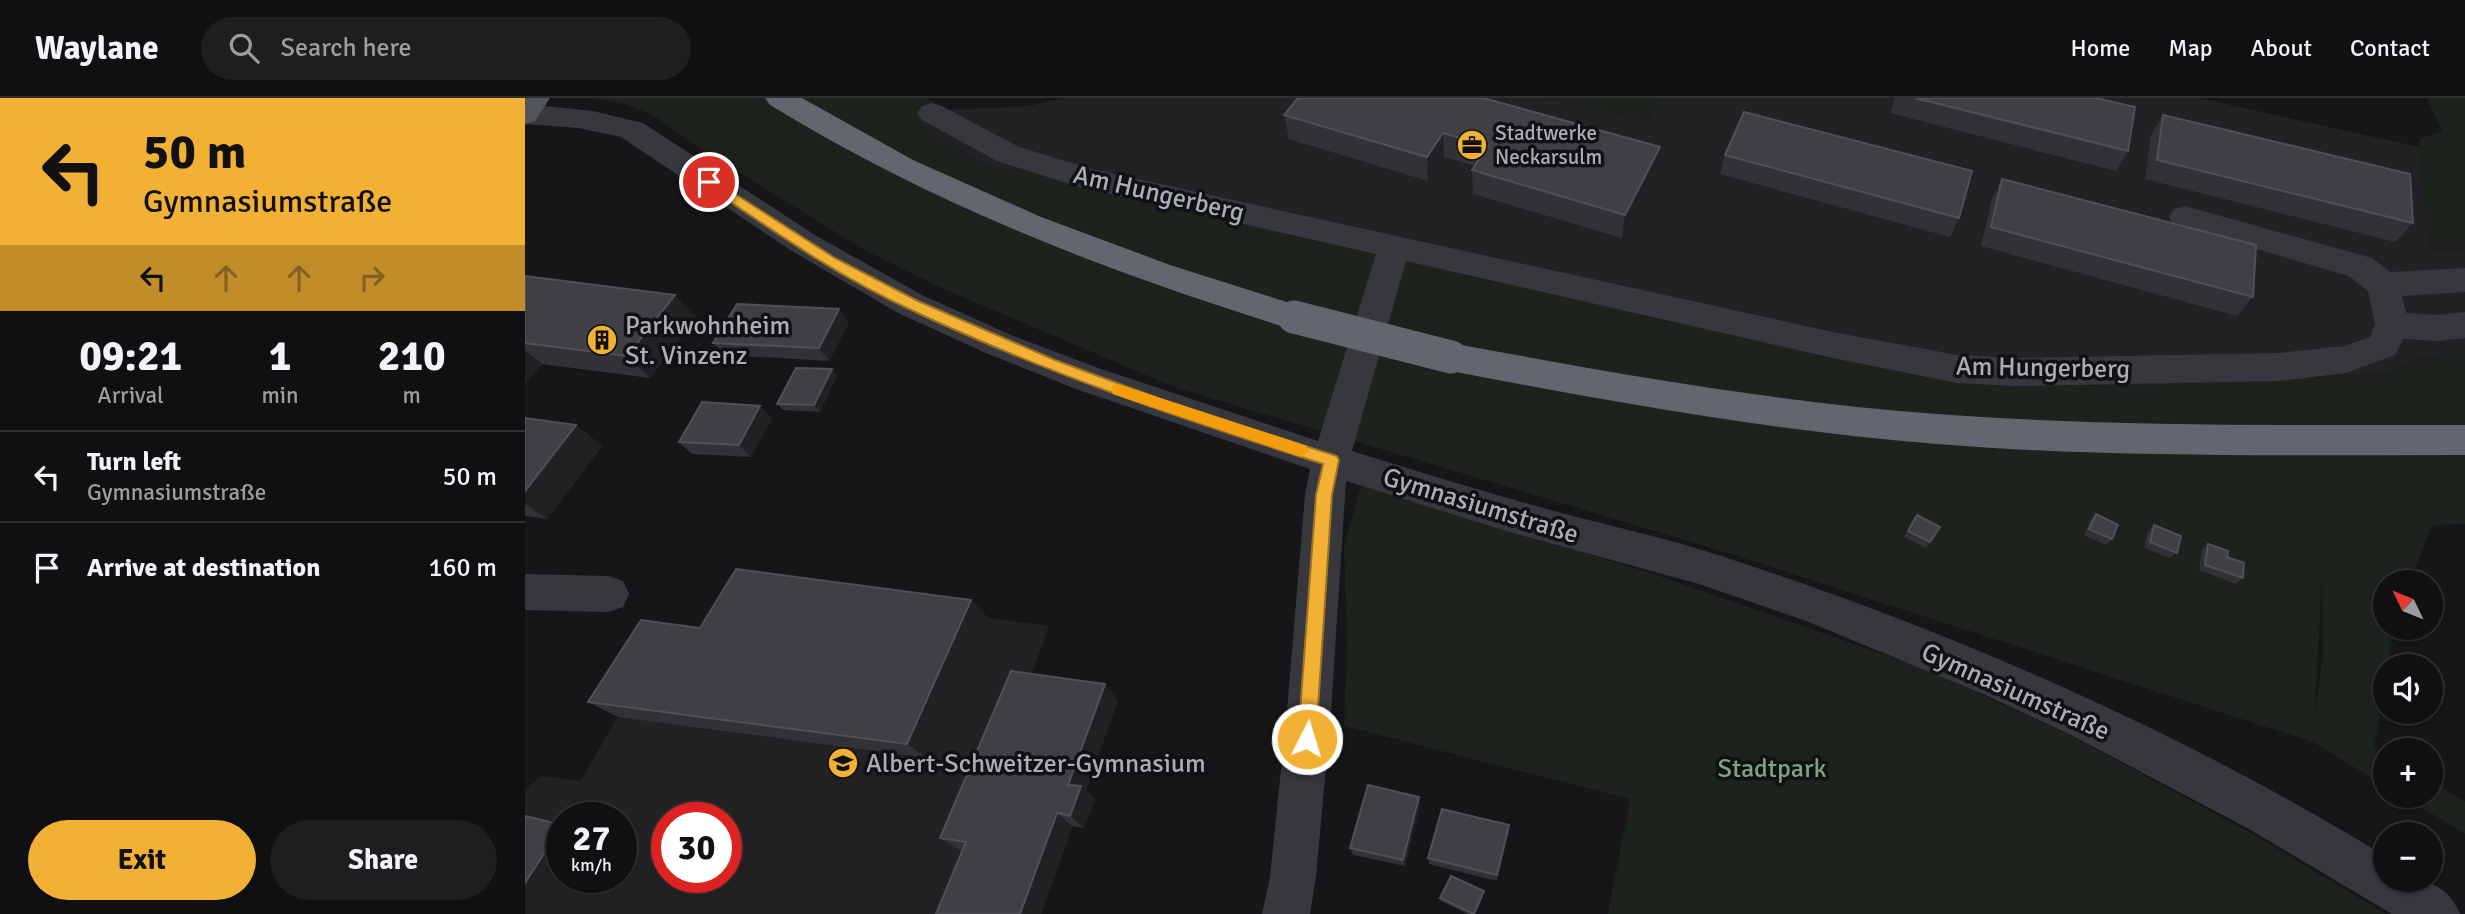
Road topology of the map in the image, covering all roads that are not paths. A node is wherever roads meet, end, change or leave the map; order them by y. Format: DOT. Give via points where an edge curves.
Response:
graph roads {
  1 [pos="535,98"];
  2 [pos="781,98"];
  3 [pos="932,113"];
  4 [pos="525,114"];
  5 [pos="2185,217"];
  6 [pos="1394,247"];
  7 [pos="2465,280"];
  8 [pos="2383,285"];
  9 [pos="2392,325"];
  10 [pos="2465,325"];
  11 [pos="2465,440"];
  12 [pos="1331,460"];
  13 [pos="525,592"];
  14 [pos="608,594"];
  15 [pos="1286,914"];
  16 [pos="2436,914"];
  1 -- 4 [label="main road"];
  2 -- 11 [label="highway, bridge" via="900,166 1092,251 1294,317 1451,357 1741,408 1936,429 2111,438"];
  3 -- 6 [label="street, Am Hungerberg" via="1008,154 1090,179"];
  4 -- 12 [label="street, Gymnasiumstraße" via="569,116 632,130 830,261 913,305 1167,408"];
  5 -- 8 [label="street" via="2360,267"];
  6 -- 9 [label="street, Am Hungerberg" via="1957,369 2280,367 2346,359 2382,346"];
  6 -- 12 [label="street"];
  7 -- 8 [label="street"];
  8 -- 9 [label="street"];
  9 -- 10 [label="street"];
  12 -- 15 [label="street" via="1324,495 1309,712"];
  12 -- 16 [label="street, Gymnasiumstraße" via="1544,525 1713,570 1942,656 2101,727 2251,805"];
  13 -- 14 [label="street"];
}
